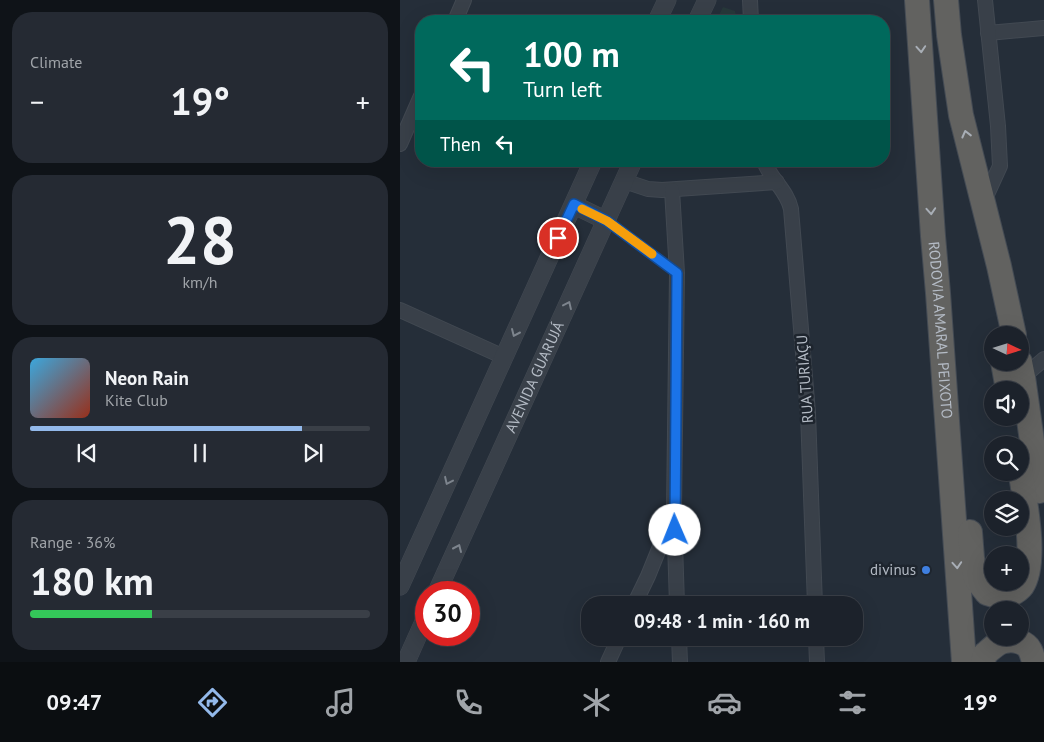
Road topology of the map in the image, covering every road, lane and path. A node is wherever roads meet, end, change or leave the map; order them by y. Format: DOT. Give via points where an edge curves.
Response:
graph roads {
  1 [pos="464,0"];
  2 [pos="667,0"];
  3 [pos="707,0"];
  4 [pos="750,0"];
  5 [pos="917,0"];
  6 [pos="946,0"];
  7 [pos="985,0"];
  8 [pos="458,15"];
  9 [pos="660,15"];
  10 [pos="700,15"];
  11 [pos="751,15"];
  12 [pos="1044,28"];
  13 [pos="988,33"];
  14 [pos="415,110"];
  15 [pos="400,144"];
  16 [pos="973,165"];
  17 [pos="590,167"];
  18 [pos="631,167"];
  19 [pos="766,167"];
  20 [pos="624,181"];
  21 [pos="777,182"];
  22 [pos="672,190"];
  23 [pos="574,204"];
  24 [pos="983,204"];
  25 [pos="607,221"];
  26 [pos="677,273"];
  27 [pos="938,293"];
  28 [pos="400,310"];
  29 [pos="996,326"];
  30 [pos="1012,326"];
  31 [pos="504,357"];
  32 [pos="1044,359"];
  33 [pos="1017,376"];
  34 [pos="1022,481"];
  35 [pos="674,511"];
  36 [pos="1044,550"];
  37 [pos="442,581"];
  38 [pos="400,586"];
  39 [pos="638,596"];
  40 [pos="677,596"];
  41 [pos="815,596"];
  42 [pos="415,642"];
  43 [pos="615,646"];
  44 [pos="679,646"];
  45 [pos="816,646"];
  46 [pos="406,662"];
  47 [pos="608,662"];
  48 [pos="680,662"];
  49 [pos="817,662"];
  50 [pos="964,662"];
  51 [pos="983,662"];
  52 [pos="1034,662"];
  1 -- 8 [label="street"];
  2 -- 9 [label="street"];
  3 -- 10 [label="street"];
  4 -- 11 [label="street"];
  5 -- 27 [label="highway, RODOVIA AMARAL PEIXOTO, one-way"];
  16 -- 6 [label="highway, one-way" via="961,115"];
  7 -- 13 [label="street"];
  12 -- 13 [label="street"];
  13 -- 24 [label="street" via="1000,166"];
  14 -- 15 [label="street"];
  16 -- 24 [label="highway"];
  16 -- 29 [label="highway" via="970,200"];
  17 -- 23 [label="street"];
  18 -- 20 [label="street, AVENIDA GUARUJÁ"];
  19 -- 21 [label="street, RUA TURIAÇU"];
  20 -- 22 [label="street" via="648,189"];
  20 -- 25 [label="street, AVENIDA GUARUJÁ"];
  21 -- 22 [label="street"];
  21 -- 41 [label="street, RUA TURIAÇU" via="790,201 794,235 808,412"];
  22 -- 26 [label="street"];
  23 -- 25 [label="street"];
  23 -- 31 [label="street, one-way"];
  24 -- 30 [label="highway"];
  25 -- 26 [label="lane"];
  37 -- 25 [label="street, AVENIDA GUARUJÁ, one-way"];
  26 -- 35 [label="street"];
  27 -- 34 [label="highway" via="953,344 976,579 987,593 1002,598 1014,594 1027,574 1030,552"];
  27 -- 50 [label="highway, RODOVIA AMARAL PEIXOTO, one-way"];
  28 -- 31 [label="street"];
  31 -- 38 [label="street, one-way"];
  32 -- 33 [label="street"];
  33 -- 36 [label="highway" via="1040,496"];
  35 -- 39 [label="street"];
  35 -- 40 [label="street"];
  42 -- 46 [label="street"];
  43 -- 47 [label="street"];
  44 -- 48 [label="street"];
  45 -- 49 [label="street"];
  51 -- 52 [label="highway" via="985,654 1005,640 1023,643 1030,649"];
}
